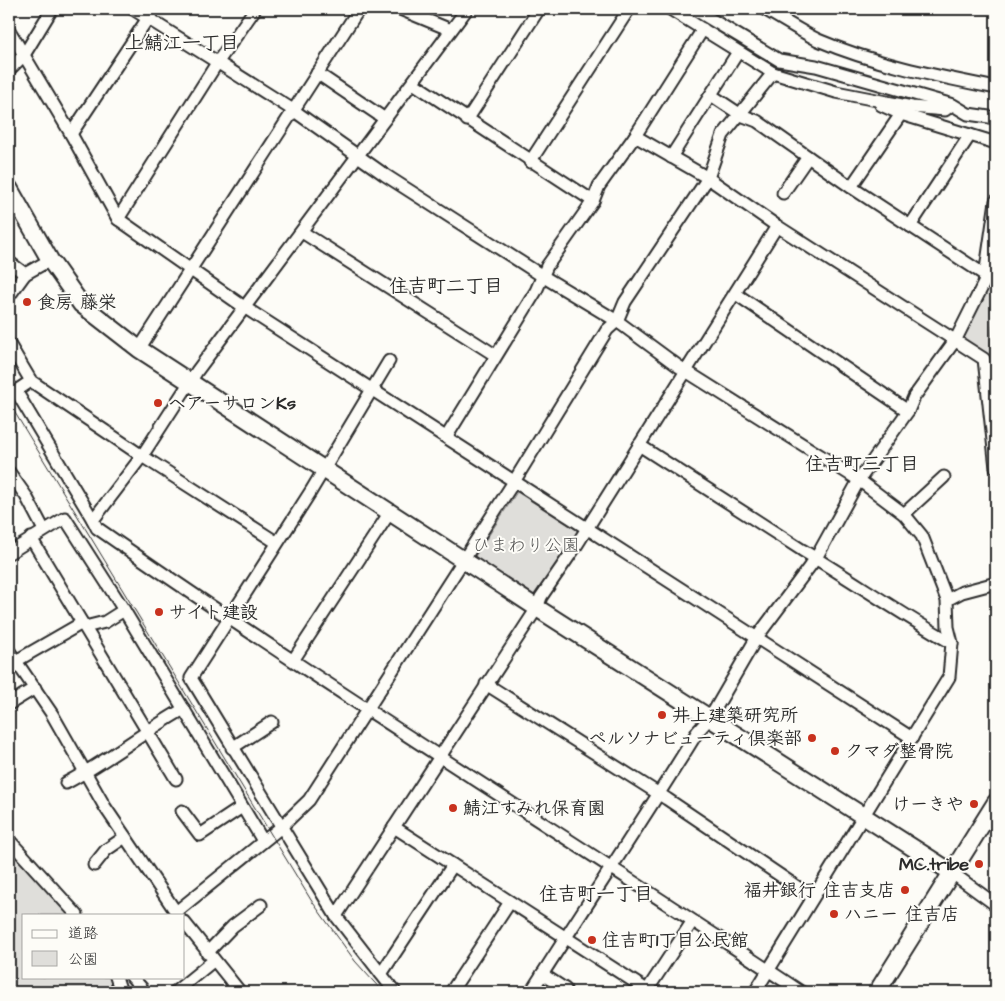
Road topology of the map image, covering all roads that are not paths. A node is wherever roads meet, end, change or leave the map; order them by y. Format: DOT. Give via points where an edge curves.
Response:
graph roads {
  1 [pos="52,9"];
  2 [pos="133,9"];
  3 [pos="255,9"];
  4 [pos="358,9"];
  5 [pos="400,9"];
  6 [pos="467,9"];
  7 [pos="539,9"];
  8 [pos="629,9"];
  9 [pos="670,9"];
  10 [pos="694,9"];
  11 [pos="764,9"];
  12 [pos="150,14"];
  13 [pos="704,29"];
  14 [pos="9,30"];
  15 [pos="450,30"];
  16 [pos="738,52"];
  17 [pos="24,55"];
  18 [pos="218,63"];
  19 [pos="9,70"];
  20 [pos="317,73"];
  21 [pos="773,73"];
  22 [pos="413,83"];
  23 [pos="996,88"];
  24 [pos="711,95"];
  25 [pos="861,96"];
  26 [pos="953,105"];
  27 [pos="293,110"];
  28 [pos="741,114"];
  29 [pos="901,114"];
  30 [pos="996,118"];
  31 [pos="385,119"];
  32 [pos="468,120"];
  33 [pos="71,134"];
  34 [pos="970,135"];
  35 [pos="635,136"];
  36 [pos="996,143"];
  37 [pos="358,155"];
  38 [pos="671,157"];
  39 [pos="808,157"];
  40 [pos="530,162"];
  41 [pos="708,178"];
  42 [pos="851,187"];
  43 [pos="9,188"];
  44 [pos="782,193"];
  45 [pos="592,201"];
  46 [pos="996,201"];
  47 [pos="118,219"];
  48 [pos="777,226"];
  49 [pos="910,226"];
  50 [pos="302,232"];
  51 [pos="50,260"];
  52 [pos="9,262"];
  53 [pos="189,270"];
  54 [pos="25,274"];
  55 [pos="984,274"];
  56 [pos="544,277"];
  57 [pos="736,294"];
  58 [pos="9,296"];
  59 [pos="244,307"];
  60 [pos="617,321"];
  61 [pos="956,339"];
  62 [pos="9,344"];
  63 [pos="139,349"];
  64 [pos="495,355"];
  65 [pos="389,361"];
  66 [pos="686,369"];
  67 [pos="32,381"];
  68 [pos="189,383"];
  69 [pos="372,389"];
  70 [pos="908,411"];
  71 [pos="447,436"];
  72 [pos="639,446"];
  73 [pos="142,456"];
  74 [pos="996,468"];
  75 [pos="322,469"];
  76 [pos="9,472"];
  77 [pos="944,476"];
  78 [pos="515,480"];
  79 [pos="859,480"];
  80 [pos="390,512"];
  81 [pos="904,514"];
  82 [pos="93,520"];
  83 [pos="586,528"];
  84 [pos="44,530"];
  85 [pos="31,538"];
  86 [pos="276,542"];
  87 [pos="9,553"];
  88 [pos="816,558"];
  89 [pos="463,559"];
  90 [pos="996,583"];
  91 [pos="948,600"];
  92 [pos="537,608"];
  93 [pos="124,610"];
  94 [pos="228,619"];
  95 [pos="83,625"];
  96 [pos="758,638"];
  97 [pos="952,643"];
  98 [pos="9,651"];
  99 [pos="294,659"];
  100 [pos="16,661"];
  101 [pos="486,684"];
  102 [pos="35,688"];
  103 [pos="9,704"];
  104 [pos="184,709"];
  105 [pos="367,709"];
  106 [pos="710,718"];
  107 [pos="272,722"];
  108 [pos="147,730"];
  109 [pos="912,738"];
  110 [pos="232,748"];
  111 [pos="439,758"];
  112 [pos="86,772"];
  113 [pos="176,779"];
  114 [pos="66,783"];
  115 [pos="659,795"];
  116 [pos="996,802"];
  117 [pos="242,807"];
  118 [pos="182,811"];
  119 [pos="865,817"];
  120 [pos="394,827"];
  121 [pos="280,828"];
  122 [pos="125,837"];
  123 [pos="9,840"];
  124 [pos="263,841"];
  125 [pos="94,866"];
  126 [pos="453,866"];
  127 [pos="612,867"];
  128 [pos="951,872"];
  129 [pos="812,896"];
  130 [pos="510,902"];
  131 [pos="261,905"];
  132 [pos="996,905"];
  133 [pos="177,913"];
  134 [pos="77,914"];
  135 [pos="336,916"];
  136 [pos="692,922"];
  137 [pos="185,923"];
  138 [pos="565,937"];
  139 [pos="210,957"];
  140 [pos="769,971"];
  141 [pos="381,974"];
  142 [pos="542,974"];
  143 [pos="116,978"];
  144 [pos="133,978"];
  145 [pos="565,989"];
  146 [pos="647,991"];
  147 [pos="121,992"];
  148 [pos="145,992"];
  149 [pos="175,992"];
  150 [pos="240,992"];
  151 [pos="394,992"];
  152 [pos="450,992"];
  153 [pos="532,992"];
  154 [pos="755,992"];
  155 [pos="801,992"];
  156 [pos="877,992"];
  1 -- 17 [label="street"];
  2 -- 12 [label="street"];
  3 -- 18 [label="street"];
  4 -- 20 [label="street"];
  5 -- 15 [label="street"];
  6 -- 15 [label="street"];
  7 -- 32 [label="street"];
  8 -- 40 [label="street"];
  9 -- 13 [label="street"];
  10 -- 26 [label="street" via="779,60 816,66"];
  11 -- 23 [label="street" via="817,39 853,53 922,73"];
  12 -- 18 [label="street"];
  12 -- 33 [label="street"];
  13 -- 16 [label="street"];
  13 -- 35 [label="street"];
  14 -- 17 [label="street"];
  15 -- 22 [label="street"];
  16 -- 21 [label="street"];
  16 -- 24 [label="street"];
  17 -- 19 [label="street"];
  17 -- 33 [label="street"];
  18 -- 27 [label="street"];
  18 -- 47 [label="street"];
  20 -- 27 [label="street"];
  20 -- 31 [label="street"];
  21 -- 25 [label="street"];
  21 -- 28 [label="street"];
  22 -- 31 [label="street"];
  22 -- 32 [label="street"];
  24 -- 28 [label="street"];
  24 -- 38 [label="street"];
  25 -- 26 [label="street" via="912,107 945,110"];
  25 -- 29 [label="street"];
  26 -- 30 [label="street" via="968,114"];
  27 -- 37 [label="street"];
  27 -- 53 [label="street"];
  28 -- 39 [label="street" via="757,121"];
  28 -- 41 [label="street" via="723,135"];
  29 -- 34 [label="street"];
  29 -- 42 [label="street"];
  31 -- 37 [label="street"];
  32 -- 40 [label="street"];
  33 -- 47 [label="street"];
  34 -- 36 [label="street"];
  34 -- 49 [label="street"];
  35 -- 38 [label="street"];
  35 -- 45 [label="street"];
  37 -- 50 [label="street"];
  37 -- 56 [label="street"];
  38 -- 41 [label="street"];
  39 -- 42 [label="street"];
  39 -- 44 [label="street"];
  40 -- 45 [label="street"];
  41 -- 48 [label="street"];
  41 -- 60 [label="street" via="625,302"];
  42 -- 49 [label="street"];
  43 -- 51 [label="street"];
  45 -- 56 [label="street" via="547,266"];
  46 -- 55 [label="street"];
  47 -- 53 [label="street"];
  48 -- 57 [label="street"];
  48 -- 61 [label="street"];
  49 -- 55 [label="street"];
  50 -- 59 [label="street"];
  50 -- 64 [label="street"];
  51 -- 54 [label="street"];
  51 -- 63 [label="street" via="81,304"];
  52 -- 54 [label="street"];
  53 -- 59 [label="street"];
  53 -- 63 [label="street"];
  54 -- 58 [label="street"];
  55 -- 61 [label="street" via="984,283"];
  56 -- 60 [label="street"];
  56 -- 64 [label="street"];
  57 -- 66 [label="street"];
  57 -- 70 [label="street"];
  59 -- 68 [label="street"];
  59 -- 69 [label="street"];
  60 -- 66 [label="street"];
  60 -- 78 [label="street" via="607,330"];
  61 -- 70 [label="street" via="914,397"];
  61 -- 74 [label="street" via="984,359"];
  62 -- 67 [label="street"];
  63 -- 68 [label="street"];
  64 -- 71 [label="street"];
  65 -- 69 [label="street"];
  66 -- 72 [label="street"];
  66 -- 79 [label="street"];
  67 -- 73 [label="street"];
  67 -- 82 [label="street" via="16,391"];
  68 -- 73 [label="street"];
  68 -- 75 [label="street"];
  69 -- 71 [label="street"];
  69 -- 75 [label="street"];
  70 -- 79 [label="street"];
  71 -- 78 [label="street"];
  72 -- 83 [label="street"];
  72 -- 88 [label="street"];
  73 -- 82 [label="street"];
  73 -- 86 [label="street"];
  75 -- 80 [label="street"];
  75 -- 86 [label="street"];
  76 -- 84 [label="street"];
  77 -- 81 [label="street"];
  78 -- 83 [label="street"];
  78 -- 89 [label="street"];
  79 -- 81 [label="street"];
  79 -- 88 [label="street"];
  80 -- 89 [label="street"];
  80 -- 99 [label="street"];
  81 -- 91 [label="street" via="922,536"];
  82 -- 94 [label="street" via="97,528"];
  83 -- 92 [label="street"];
  83 -- 96 [label="street"];
  84 -- 85 [label="street"];
  84 -- 93 [label="street" via="65,518"];
  85 -- 87 [label="street"];
  85 -- 95 [label="street"];
  86 -- 94 [label="street"];
  88 -- 96 [label="street"];
  88 -- 97 [label="street"];
  89 -- 92 [label="street"];
  89 -- 105 [label="street"];
  90 -- 91 [label="street" via="962,592"];
  91 -- 97 [label="street" via="948,628"];
  92 -- 101 [label="street"];
  92 -- 106 [label="street"];
  93 -- 95 [label="street" via="105,622"];
  93 -- 104 [label="street"];
  94 -- 99 [label="street"];
  94 -- 110 [label="street" via="191,678"];
  95 -- 100 [label="street"];
  95 -- 108 [label="street"];
  96 -- 106 [label="street"];
  96 -- 109 [label="street"];
  97 -- 109 [label="street" via="949,677"];
  98 -- 100 [label="street"];
  99 -- 105 [label="street"];
  100 -- 102 [label="street"];
  101 -- 111 [label="street"];
  101 -- 115 [label="street"];
  102 -- 103 [label="street"];
  102 -- 112 [label="street"];
  104 -- 108 [label="street"];
  104 -- 117 [label="street"];
  105 -- 111 [label="street"];
  105 -- 121 [label="street" via="308,800"];
  106 -- 115 [label="street" via="698,731"];
  106 -- 119 [label="street"];
  107 -- 110 [label="street"];
  108 -- 112 [label="street"];
  108 -- 113 [label="street"];
  109 -- 119 [label="street"];
  110 -- 121 [label="street"];
  111 -- 120 [label="street"];
  111 -- 127 [label="street"];
  112 -- 114 [label="street"];
  112 -- 122 [label="street"];
  115 -- 127 [label="street"];
  115 -- 129 [label="street"];
  116 -- 128 [label="street"];
  117 -- 118 [label="street" via="200,835"];
  117 -- 124 [label="street"];
  119 -- 128 [label="street"];
  119 -- 129 [label="street"];
  120 -- 126 [label="street"];
  120 -- 135 [label="street"];
  121 -- 124 [label="street"];
  121 -- 135 [label="street"];
  122 -- 125 [label="street" via="106,850"];
  122 -- 133 [label="street"];
  123 -- 134 [label="street"];
  124 -- 133 [label="street"];
  126 -- 130 [label="street"];
  126 -- 141 [label="street"];
  127 -- 136 [label="street"];
  127 -- 138 [label="street"];
  128 -- 132 [label="street"];
  128 -- 156 [label="street"];
  129 -- 140 [label="street"];
  130 -- 138 [label="street"];
  130 -- 152 [label="street"];
  131 -- 139 [label="street" via="233,926"];
  135 -- 141 [label="street"];
  136 -- 140 [label="street"];
  136 -- 146 [label="street"];
  137 -- 139 [label="street"];
  138 -- 142 [label="street"];
  138 -- 146 [label="street"];
  139 -- 149 [label="street"];
  139 -- 150 [label="street"];
  140 -- 154 [label="street"];
  140 -- 155 [label="street"];
  141 -- 151 [label="street"];
  142 -- 145 [label="street"];
  142 -- 153 [label="street"];
  143 -- 147 [label="street"];
  144 -- 148 [label="street"];
}
